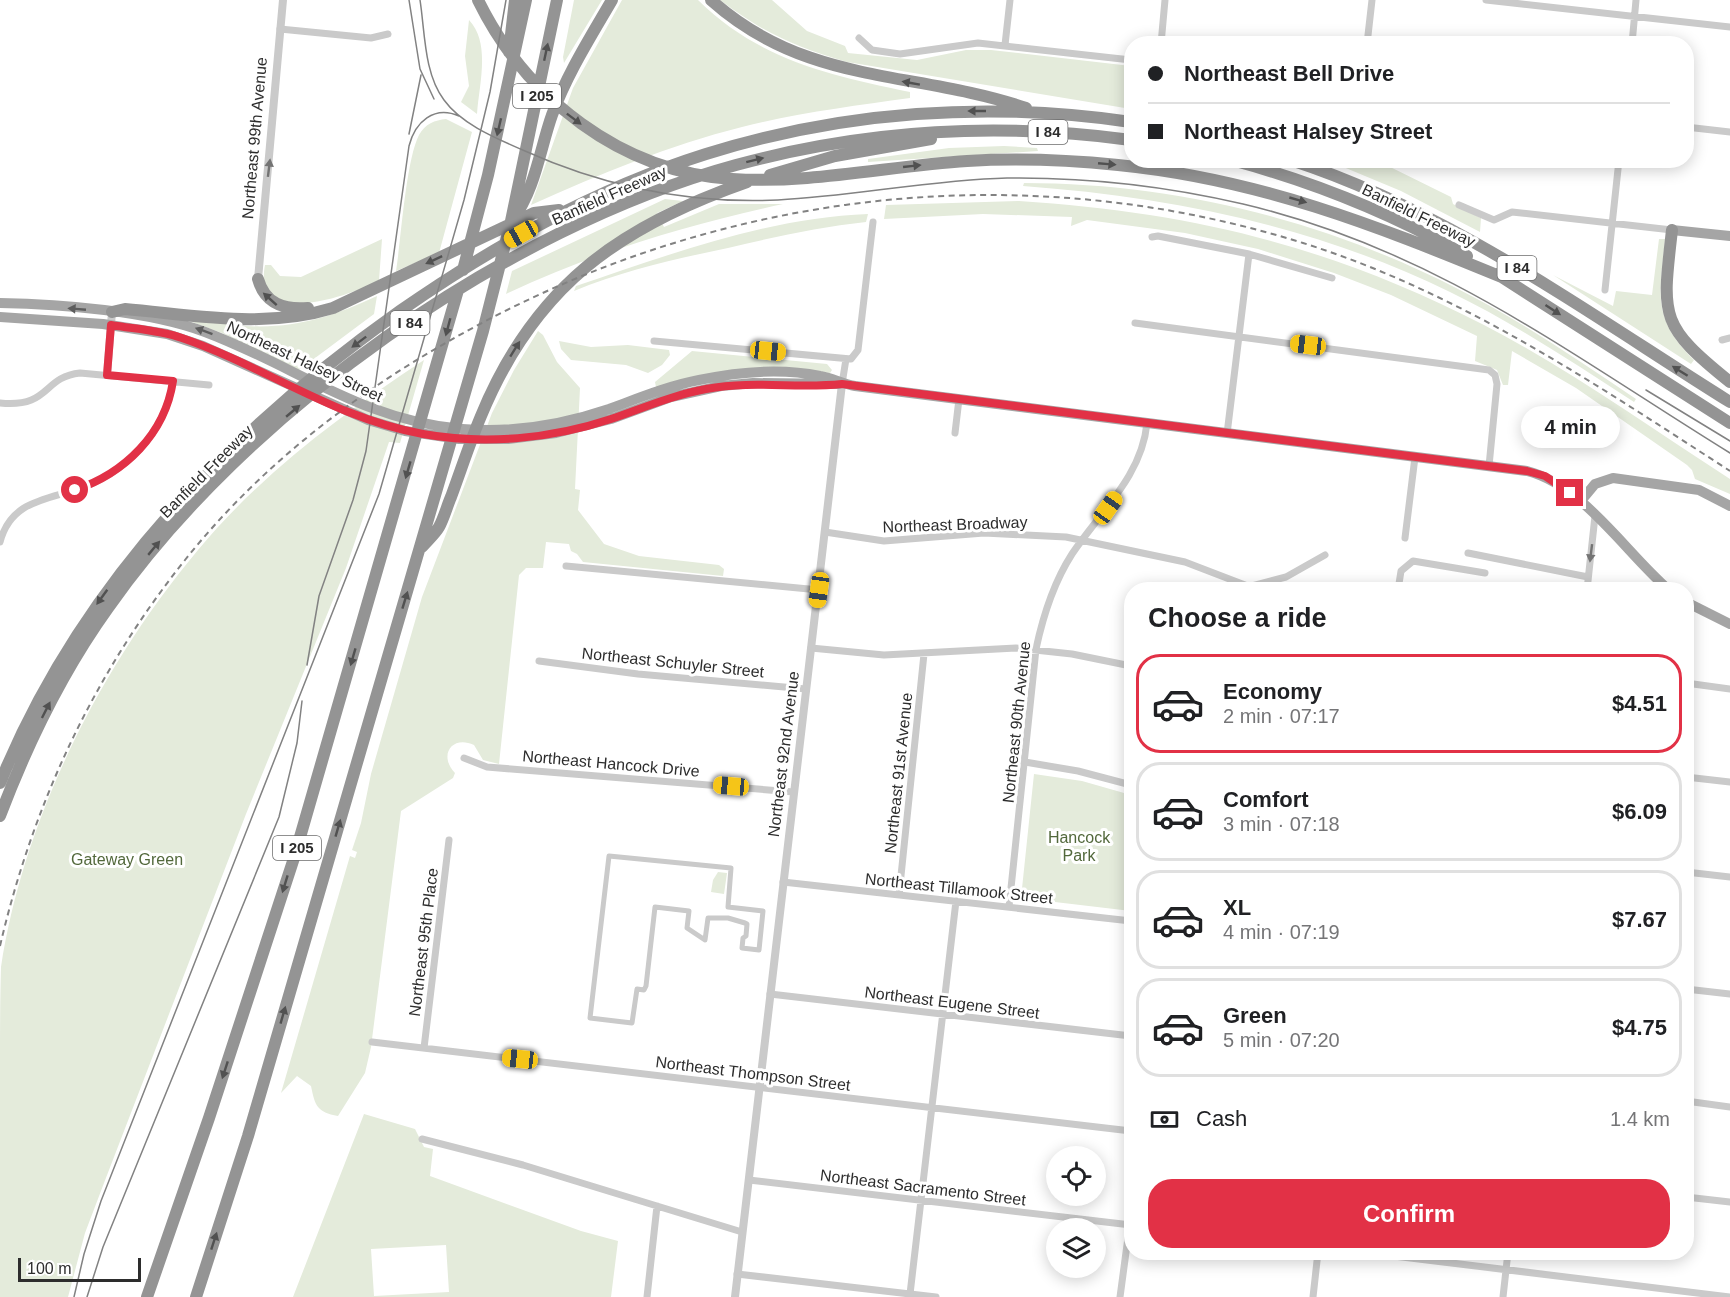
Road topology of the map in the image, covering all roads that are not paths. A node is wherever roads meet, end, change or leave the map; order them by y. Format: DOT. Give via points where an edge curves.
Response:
graph roads {
  1 [pos="283,0"];
  2 [pos="478,0"];
  3 [pos="515,0"];
  4 [pos="526,0"];
  5 [pos="557,0"];
  6 [pos="612,0"];
  7 [pos="711,0"];
  8 [pos="1010,0"];
  9 [pos="1165,0"];
  10 [pos="1372,0"];
  11 [pos="1486,0"];
  12 [pos="1636,0"];
  13 [pos="1635,16"];
  14 [pos="1730,27"];
  15 [pos="280,29"];
  16 [pos="388,34"];
  17 [pos="1162,36"];
  18 [pos="1368,36"];
  19 [pos="1633,36"];
  20 [pos="859,38"];
  21 [pos="1005,45"];
  22 [pos="1124,59"];
  23 [pos="510,78"];
  24 [pos="1035,111"];
  25 [pos="1124,121"];
  26 [pos="1694,128"];
  27 [pos="964,131"];
  28 [pos="1730,132"];
  29 [pos="1124,139"];
  30 [pos="1124,166"];
  31 [pos="1140,168"];
  32 [pos="1258,168"];
  33 [pos="1311,168"];
  34 [pos="1618,168"];
  35 [pos="1459,205"];
  36 [pos="566,210"];
  37 [pos="511,221"];
  38 [pos="873,222"];
  39 [pos="1612,224"];
  40 [pos="1672,230"];
  41 [pos="1730,236"];
  42 [pos="1152,237"];
  43 [pos="1249,254"];
  44 [pos="1332,278"];
  45 [pos="1504,278"];
  46 [pos="258,279"];
  47 [pos="1605,290"];
  48 [pos="0,303"];
  49 [pos="333,308"];
  50 [pos="112,312"];
  51 [pos="0,317"];
  52 [pos="1135,323"];
  53 [pos="111,325"];
  54 [pos="1238,337"];
  55 [pos="654,340"];
  56 [pos="846,359"];
  57 [pos="107,375"];
  58 [pos="173,381"];
  59 [pos="1730,382"];
  60 [pos="842,384"];
  61 [pos="209,385"];
  62 [pos="684,388"];
  63 [pos="959,399"];
  64 [pos="1730,402"];
  65 [pos="0,403"];
  66 [pos="1147,423"];
  67 [pos="1730,423"];
  68 [pos="955,433"];
  69 [pos="1227,434"];
  70 [pos="1415,457"];
  71 [pos="1489,466"];
  72 [pos="1580,502"];
  73 [pos="1730,506"];
  74 [pos="1595,516"];
  75 [pos="825,532"];
  76 [pos="1405,538"];
  77 [pos="1083,540"];
  78 [pos="0,542"];
  79 [pos="420,550"];
  80 [pos="1468,553"];
  81 [pos="1325,555"];
  82 [pos="566,566"];
  83 [pos="1485,573"];
  84 [pos="1588,577"];
  85 [pos="1239,582"];
  86 [pos="1272,582"];
  87 [pos="1400,582"];
  88 [pos="1588,582"];
  89 [pos="1662,582"];
  90 [pos="819,590"];
  91 [pos="1694,606"];
  92 [pos="1730,624"];
  93 [pos="810,648"];
  94 [pos="1036,649"];
  95 [pos="924,654"];
  96 [pos="539,661"];
  97 [pos="1124,665"];
  98 [pos="1694,684"];
  99 [pos="806,689"];
  100 [pos="1730,689"];
  101 [pos="464,758"];
  102 [pos="1025,762"];
  103 [pos="1694,778"];
  104 [pos="1730,782"];
  105 [pos="0,783"];
  106 [pos="1124,783"];
  107 [pos="794,792"];
  108 [pos="0,816"];
  109 [pos="449,840"];
  110 [pos="1694,873"];
  111 [pos="1730,877"];
  112 [pos="783,882"];
  113 [pos="899,895"];
  114 [pos="956,901"];
  115 [pos="1009,907"];
  116 [pos="1124,920"];
  117 [pos="1694,990"];
  118 [pos="770,994"];
  119 [pos="1730,994"];
  120 [pos="942,1014"];
  121 [pos="590,1018"];
  122 [pos="1124,1035"];
  123 [pos="372,1042"];
  124 [pos="424,1048"];
  125 [pos="759,1087"];
  126 [pos="1694,1102"];
  127 [pos="932,1107"];
  128 [pos="1730,1107"];
  129 [pos="1124,1130"];
  130 [pos="422,1139"];
  131 [pos="748,1180"];
  132 [pos="1694,1198"];
  133 [pos="921,1200"];
  134 [pos="1730,1202"];
  135 [pos="657,1206"];
  136 [pos="1124,1224"];
  137 [pos="742,1232"];
  138 [pos="1125,1260"];
  139 [pos="1317,1260"];
  140 [pos="1425,1260"];
  141 [pos="1507,1260"];
  142 [pos="1506,1270"];
  143 [pos="737,1274"];
  144 [pos="910,1294"];
  145 [pos="147,1297"];
  146 [pos="196,1297"];
  147 [pos="647,1297"];
  148 [pos="735,1297"];
  149 [pos="936,1297"];
  150 [pos="1120,1297"];
  151 [pos="1313,1297"];
  152 [pos="1503,1297"];
  153 [pos="1730,1297"];
  1 -- 15 [label="street, Northeast 99th Avenue"];
  2 -- 30 [label="highway, one-way" via="521,68 560,108 590,130 639,156 682,171 732,179 799,178 1005,160"];
  3 -- 23 [label="highway" via="508,39"];
  4 -- 23 [label="highway, I 205"];
  37 -- 5 [label="highway, I 205, one-way"];
  6 -- 37 [label="highway" via="569,75 523,205"];
  24 -- 7 [label="highway, one-way" via="989,96 869,75 808,58 764,39"];
  8 -- 21 [label="street"];
  9 -- 17 [label="street"];
  10 -- 18 [label="street"];
  11 -- 13 [label="street"];
  12 -- 13 [label="street"];
  13 -- 14 [label="street"];
  13 -- 19 [label="street"];
  15 -- 16 [label="street" via="371,38"];
  46 -- 15 [label="street, Northeast 99th Avenue, one-way"];
  20 -- 21 [label="street" via="872,50 900,54 965,44"];
  21 -- 22 [label="street"];
  23 -- 145 [label="highway, I 205, one-way" via="430,393 266,946"];
  24 -- 25 [label="highway, Banfield Freeway / I 84"];
  24 -- 36 [label="highway, Banfield Freeway / I 84, one-way" via="914,114 788,132 702,155"];
  26 -- 28 [label="street"];
  27 -- 29 [label="highway, Banfield Freeway / I 84"];
  79 -- 27 [label="highway, one-way" via="439,527 488,400 513,351 554,296 591,261 666,215 721,192 810,163"];
  108 -- 27 [label="highway, Banfield Freeway / I 84, one-way" via="60,683 108,606 145,559 206,491 257,443 389,337 542,243 678,183 820,145 877,136"];
  31 -- 45 [label="highway, one-way" via="1231,182 1342,214"];
  32 -- 45 [label="highway, Banfield Freeway / I 84" via="1376,210"];
  64 -- 33 [label="highway, Banfield Freeway / I 84, one-way" via="1464,237 1383,196"];
  34 -- 39 [label="street"];
  35 -- 39 [label="street" via="1494,220 1512,212"];
  36 -- 49 [label="highway, one-way" via="534,213"];
  36 -- 105 [label="highway, Banfield Freeway / I 84, one-way" via="483,256 366,336 271,414 198,484 136,552 83,624 36,703"];
  37 -- 79 [label="highway, I 205"];
  38 -- 56 [label="street, Northeast 92nd Avenue" via="858,350 855,357"];
  39 -- 40 [label="street"];
  39 -- 47 [label="street"];
  40 -- 41 [label="main road"];
  40 -- 59 [label="highway" via="1665,286 1668,312 1687,345"];
  42 -- 43 [label="street"];
  43 -- 44 [label="street"];
  43 -- 54 [label="street"];
  45 -- 67 [label="highway, Banfield Freeway / I 84, one-way"];
  49 -- 46 [label="highway, one-way" via="280,306 267,298"];
  50 -- 48 [label="main road, Northeast Halsey Street, one-way"];
  49 -- 50 [label="highway" via="269,320 125,309"];
  50 -- 53 [label="street"];
  62 -- 50 [label="main road, Northeast Halsey Street, one-way" via="572,419 515,428 477,430 425,424 336,395 220,337 192,327"];
  51 -- 53 [label="main road, Northeast Halsey Street"];
  52 -- 54 [label="street"];
  53 -- 57 [label="street"];
  53 -- 62 [label="main road, Northeast Halsey Street" via="180,337 368,420 468,440 524,438 574,429"];
  54 -- 69 [label="street"];
  54 -- 71 [label="street" via="1489,369 1495,375 1497,389"];
  55 -- 56 [label="street"];
  56 -- 60 [label="street, Northeast 92nd Avenue"];
  57 -- 58 [label="street"];
  57 -- 65 [label="street" via="70,374 29,403"];
  58 -- 61 [label="street"];
  58 -- 78 [label="street" via="160,423 129,459 91,484 29,503 13,517"];
  60 -- 62 [label="main road, Northeast Halsey Street" via="822,376 785,372 735,374"];
  60 -- 63 [label="main road, Northeast Halsey Street"];
  60 -- 75 [label="street, Northeast 92nd Avenue"];
  63 -- 66 [label="main road, Northeast Halsey Street"];
  63 -- 68 [label="street"];
  66 -- 69 [label="main road, Northeast Halsey Street"];
  66 -- 77 [label="street, Northeast 90th Avenue" via="1144,446 1132,471"];
  69 -- 70 [label="main road, Northeast Halsey Street"];
  70 -- 71 [label="main road, Northeast Halsey Street"];
  70 -- 76 [label="street"];
  71 -- 72 [label="main road, Northeast Halsey Street" via="1539,474"];
  72 -- 73 [label="main road" via="1595,484 1613,478 1693,489"];
  72 -- 74 [label="main road, Northeast Halsey Street"];
  74 -- 84 [label="street, one-way"];
  74 -- 89 [label="main road, Northeast Halsey Street"];
  75 -- 77 [label="street, Northeast Broadway" via="884,541 994,532"];
  75 -- 90 [label="street, Northeast 92nd Avenue"];
  77 -- 85 [label="street, Northeast Broadway" via="1185,562"];
  77 -- 94 [label="street, Northeast 90th Avenue" via="1056,585"];
  146 -- 79 [label="highway, I 205, one-way" via="248,1136"];
  80 -- 84 [label="street"];
  81 -- 86 [label="street"];
  82 -- 90 [label="street"];
  83 -- 87 [label="street" via="1413,561 1404,566"];
  84 -- 88 [label="street"];
  90 -- 93 [label="street, Northeast 92nd Avenue"];
  91 -- 92 [label="main road"];
  93 -- 95 [label="street" via="875,655"];
  93 -- 99 [label="street, Northeast 92nd Avenue"];
  94 -- 95 [label="street" via="978,648"];
  94 -- 97 [label="street"];
  94 -- 102 [label="street, Northeast 90th Avenue"];
  95 -- 113 [label="street, Northeast 91st Avenue"];
  96 -- 99 [label="street, Northeast Schuyler Street"];
  98 -- 100 [label="street"];
  99 -- 107 [label="street, Northeast 92nd Avenue"];
  101 -- 107 [label="street, Northeast Hancock Drive" via="487,767"];
  102 -- 106 [label="street"];
  102 -- 115 [label="street, Northeast 90th Avenue"];
  103 -- 104 [label="street"];
  107 -- 112 [label="street, Northeast 92nd Avenue"];
  109 -- 124 [label="street, Northeast 95th Place"];
  110 -- 111 [label="street"];
  112 -- 113 [label="street, Northeast Tillamook Street"];
  112 -- 118 [label="street, Northeast 92nd Avenue"];
  113 -- 114 [label="street, Northeast Tillamook Street"];
  114 -- 115 [label="street, Northeast Tillamook Street"];
  114 -- 120 [label="street"];
  115 -- 116 [label="street, Northeast Tillamook Street"];
  117 -- 119 [label="street"];
  118 -- 120 [label="street, Northeast Eugene Street"];
  118 -- 125 [label="street, Northeast 92nd Avenue"];
  120 -- 122 [label="street, Northeast Eugene Street"];
  120 -- 127 [label="street"];
  121 -- 121 [label="street" via="609,856 731,868 728,907 763,911 759,950 742,948 745,923 708,918 705,940 687,928 689,911 655,907 646,986 644,990 637,989 632,1023"];
  123 -- 124 [label="street, Northeast Thompson Street"];
  124 -- 125 [label="street, Northeast Thompson Street"];
  125 -- 127 [label="street, Northeast Thompson Street"];
  125 -- 131 [label="street, Northeast 92nd Avenue"];
  126 -- 128 [label="street"];
  127 -- 129 [label="street, Northeast Thompson Street"];
  127 -- 133 [label="street"];
  130 -- 135 [label="street"];
  131 -- 133 [label="street, Northeast Sacramento Street"];
  131 -- 137 [label="street, Northeast 92nd Avenue"];
  132 -- 134 [label="street"];
  133 -- 136 [label="street, Northeast Sacramento Street"];
  133 -- 144 [label="street"];
  135 -- 137 [label="street"];
  135 -- 147 [label="street"];
  137 -- 143 [label="street, Northeast 92nd Avenue"];
  138 -- 150 [label="street"];
  139 -- 151 [label="street"];
  140 -- 142 [label="street"];
  141 -- 142 [label="street"];
  142 -- 152 [label="street"];
  142 -- 153 [label="street"];
  143 -- 144 [label="street"];
  143 -- 148 [label="street, Northeast 92nd Avenue"];
  144 -- 149 [label="street"];
}
